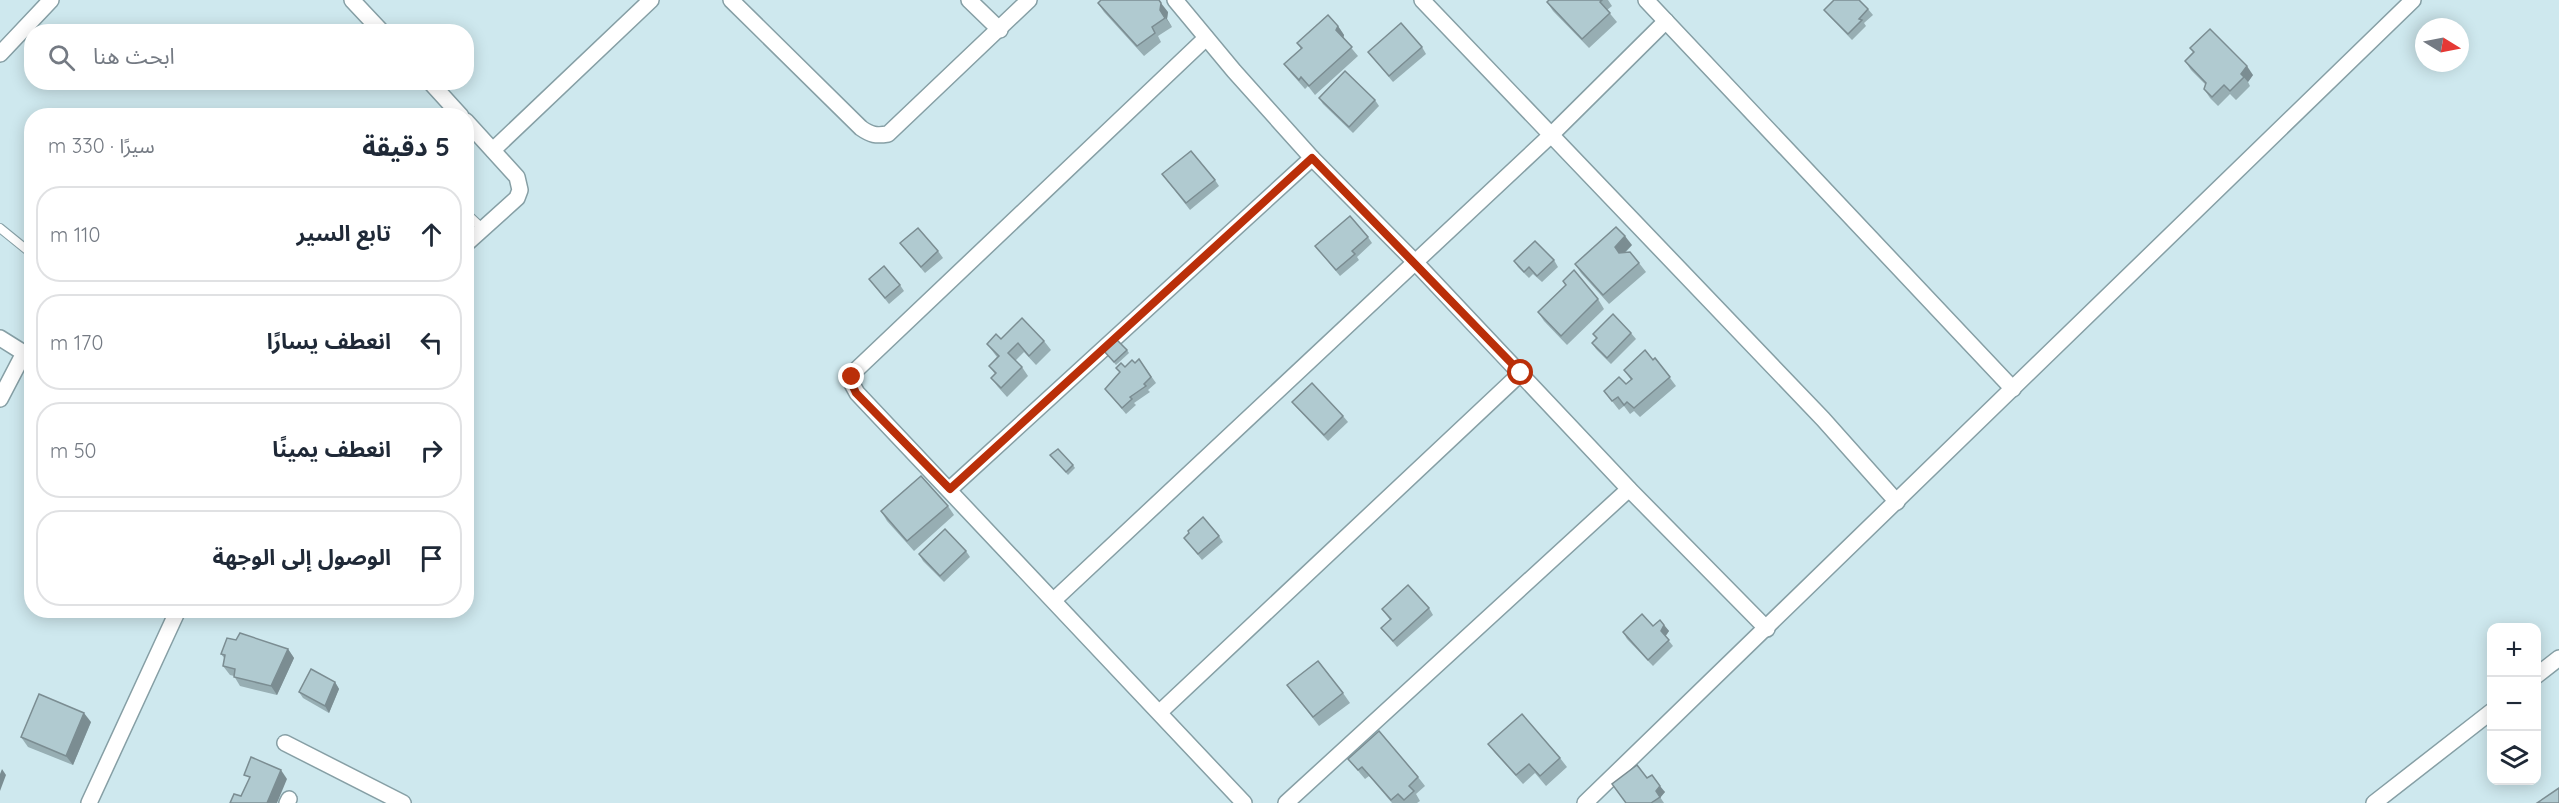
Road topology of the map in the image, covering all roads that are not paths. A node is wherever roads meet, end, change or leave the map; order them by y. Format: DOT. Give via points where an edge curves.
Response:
graph roads {
  1 [pos="51,0"];
  2 [pos="352,0"];
  3 [pos="651,0"];
  4 [pos="730,0"];
  5 [pos="969,0"];
  6 [pos="1029,0"];
  7 [pos="1175,0"];
  8 [pos="1422,0"];
  9 [pos="1646,0"];
  10 [pos="2413,0"];
  11 [pos="1666,21"];
  12 [pos="28,24"];
  13 [pos="374,24"];
  14 [pos="24,29"];
  15 [pos="1000,30"];
  16 [pos="1206,38"];
  17 [pos="0,54"];
  18 [pos="437,90"];
  19 [pos="454,108"];
  20 [pos="474,130"];
  21 [pos="1550,136"];
  22 [pos="493,150"];
  23 [pos="1312,158"];
  24 [pos="474,221"];
  25 [pos="0,228"];
  26 [pos="483,229"];
  27 [pos="474,237"];
  28 [pos="24,248"];
  29 [pos="1415,262"];
  30 [pos="0,338"];
  31 [pos="24,349"];
  32 [pos="24,354"];
  33 [pos="1521,373"];
  34 [pos="2013,388"];
  35 [pos="0,399"];
  36 [pos="950,489"];
  37 [pos="1629,489"];
  38 [pos="1897,502"];
  39 [pos="1054,600"];
  40 [pos="174,618"];
  41 [pos="1767,629"];
  42 [pos="2559,658"];
  43 [pos="2541,672"];
  44 [pos="1160,712"];
  45 [pos="2487,715"];
  46 [pos="285,743"];
  47 [pos="89,803"];
  48 [pos="403,803"];
  49 [pos="1244,803"];
  50 [pos="1286,803"];
  51 [pos="1585,803"];
  52 [pos="2374,803"];
  1 -- 12 [label="street"];
  2 -- 13 [label="street"];
  3 -- 22 [label="street"];
  4 -- 15 [label="street" via="871,135 888,134"];
  5 -- 15 [label="street"];
  6 -- 15 [label="street"];
  7 -- 16 [label="street"];
  8 -- 21 [label="street"];
  9 -- 11 [label="street"];
  10 -- 34 [label="street"];
  11 -- 21 [label="street"];
  11 -- 34 [label="street"];
  14 -- 17 [label="street"];
  16 -- 23 [label="street"];
  16 -- 36 [label="street" via="854,372 851,382 856,393"];
  18 -- 19 [label="street"];
  20 -- 22 [label="street"];
  21 -- 29 [label="street"];
  21 -- 38 [label="street" via="1823,419"];
  22 -- 26 [label="street" via="517,177 520,190 517,198"];
  23 -- 29 [label="street"];
  23 -- 36 [label="street"];
  24 -- 26 [label="lane"];
  25 -- 28 [label="lane"];
  26 -- 27 [label="street"];
  29 -- 33 [label="street"];
  29 -- 39 [label="street"];
  30 -- 31 [label="street"];
  32 -- 35 [label="street"];
  33 -- 37 [label="street"];
  33 -- 44 [label="street"];
  34 -- 38 [label="street"];
  36 -- 39 [label="street"];
  37 -- 41 [label="street"];
  37 -- 50 [label="street"];
  38 -- 41 [label="street"];
  39 -- 44 [label="street"];
  40 -- 47 [label="street"];
  41 -- 51 [label="street"];
  42 -- 43 [label="street"];
  44 -- 49 [label="street"];
  45 -- 52 [label="street"];
  46 -- 48 [label="street"];
}
